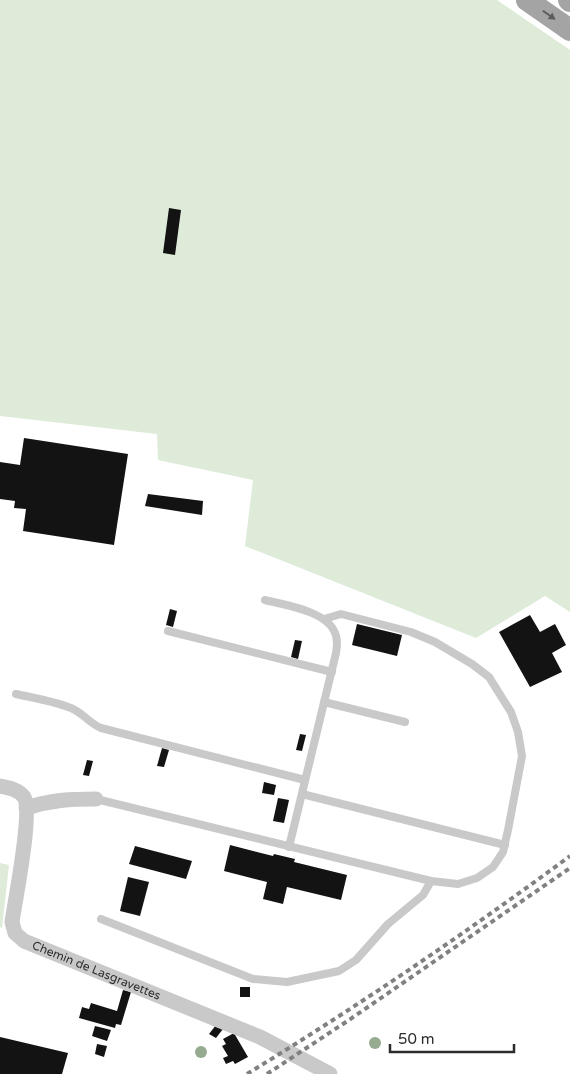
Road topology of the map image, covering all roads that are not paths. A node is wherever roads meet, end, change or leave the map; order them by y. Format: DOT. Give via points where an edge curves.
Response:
graph roads {
  1 [pos="528,0"];
  2 [pos="570,30"];
  3 [pos="265,600"];
  4 [pos="324,619"];
  5 [pos="168,632"];
  6 [pos="332,672"];
  7 [pos="16,694"];
  8 [pos="324,702"];
  9 [pos="405,722"];
  10 [pos="305,780"];
  11 [pos="0,786"];
  12 [pos="302,794"];
  13 [pos="96,799"];
  14 [pos="26,808"];
  15 [pos="505,845"];
  16 [pos="289,847"];
  17 [pos="431,881"];
  18 [pos="101,919"];
  19 [pos="330,1074"];
  1 -- 2 [label="main road, one-way"];
  3 -- 4 [label="lane" via="298,608"];
  4 -- 6 [label="lane" via="335,632 337,642"];
  4 -- 15 [label="lane" via="341,614 411,632 436,642 490,677 511,712 522,756"];
  5 -- 6 [label="lane"];
  6 -- 8 [label="lane"];
  7 -- 10 [label="lane" via="70,707 101,728"];
  8 -- 9 [label="lane"];
  8 -- 10 [label="lane"];
  10 -- 12 [label="lane"];
  11 -- 14 [label="street" via="16,790 25,798"];
  12 -- 15 [label="lane"];
  12 -- 16 [label="lane"];
  13 -- 14 [label="street" via="46,801"];
  13 -- 16 [label="lane"];
  14 -- 19 [label="street, Chemin de Lasgravettes" via="12,922 24,941 260,1037"];
  15 -- 17 [label="lane" via="493,867 476,878 458,884"];
  16 -- 17 [label="lane"];
  17 -- 18 [label="lane" via="423,895 388,924 356,960 339,971 287,982 253,979"];
}
